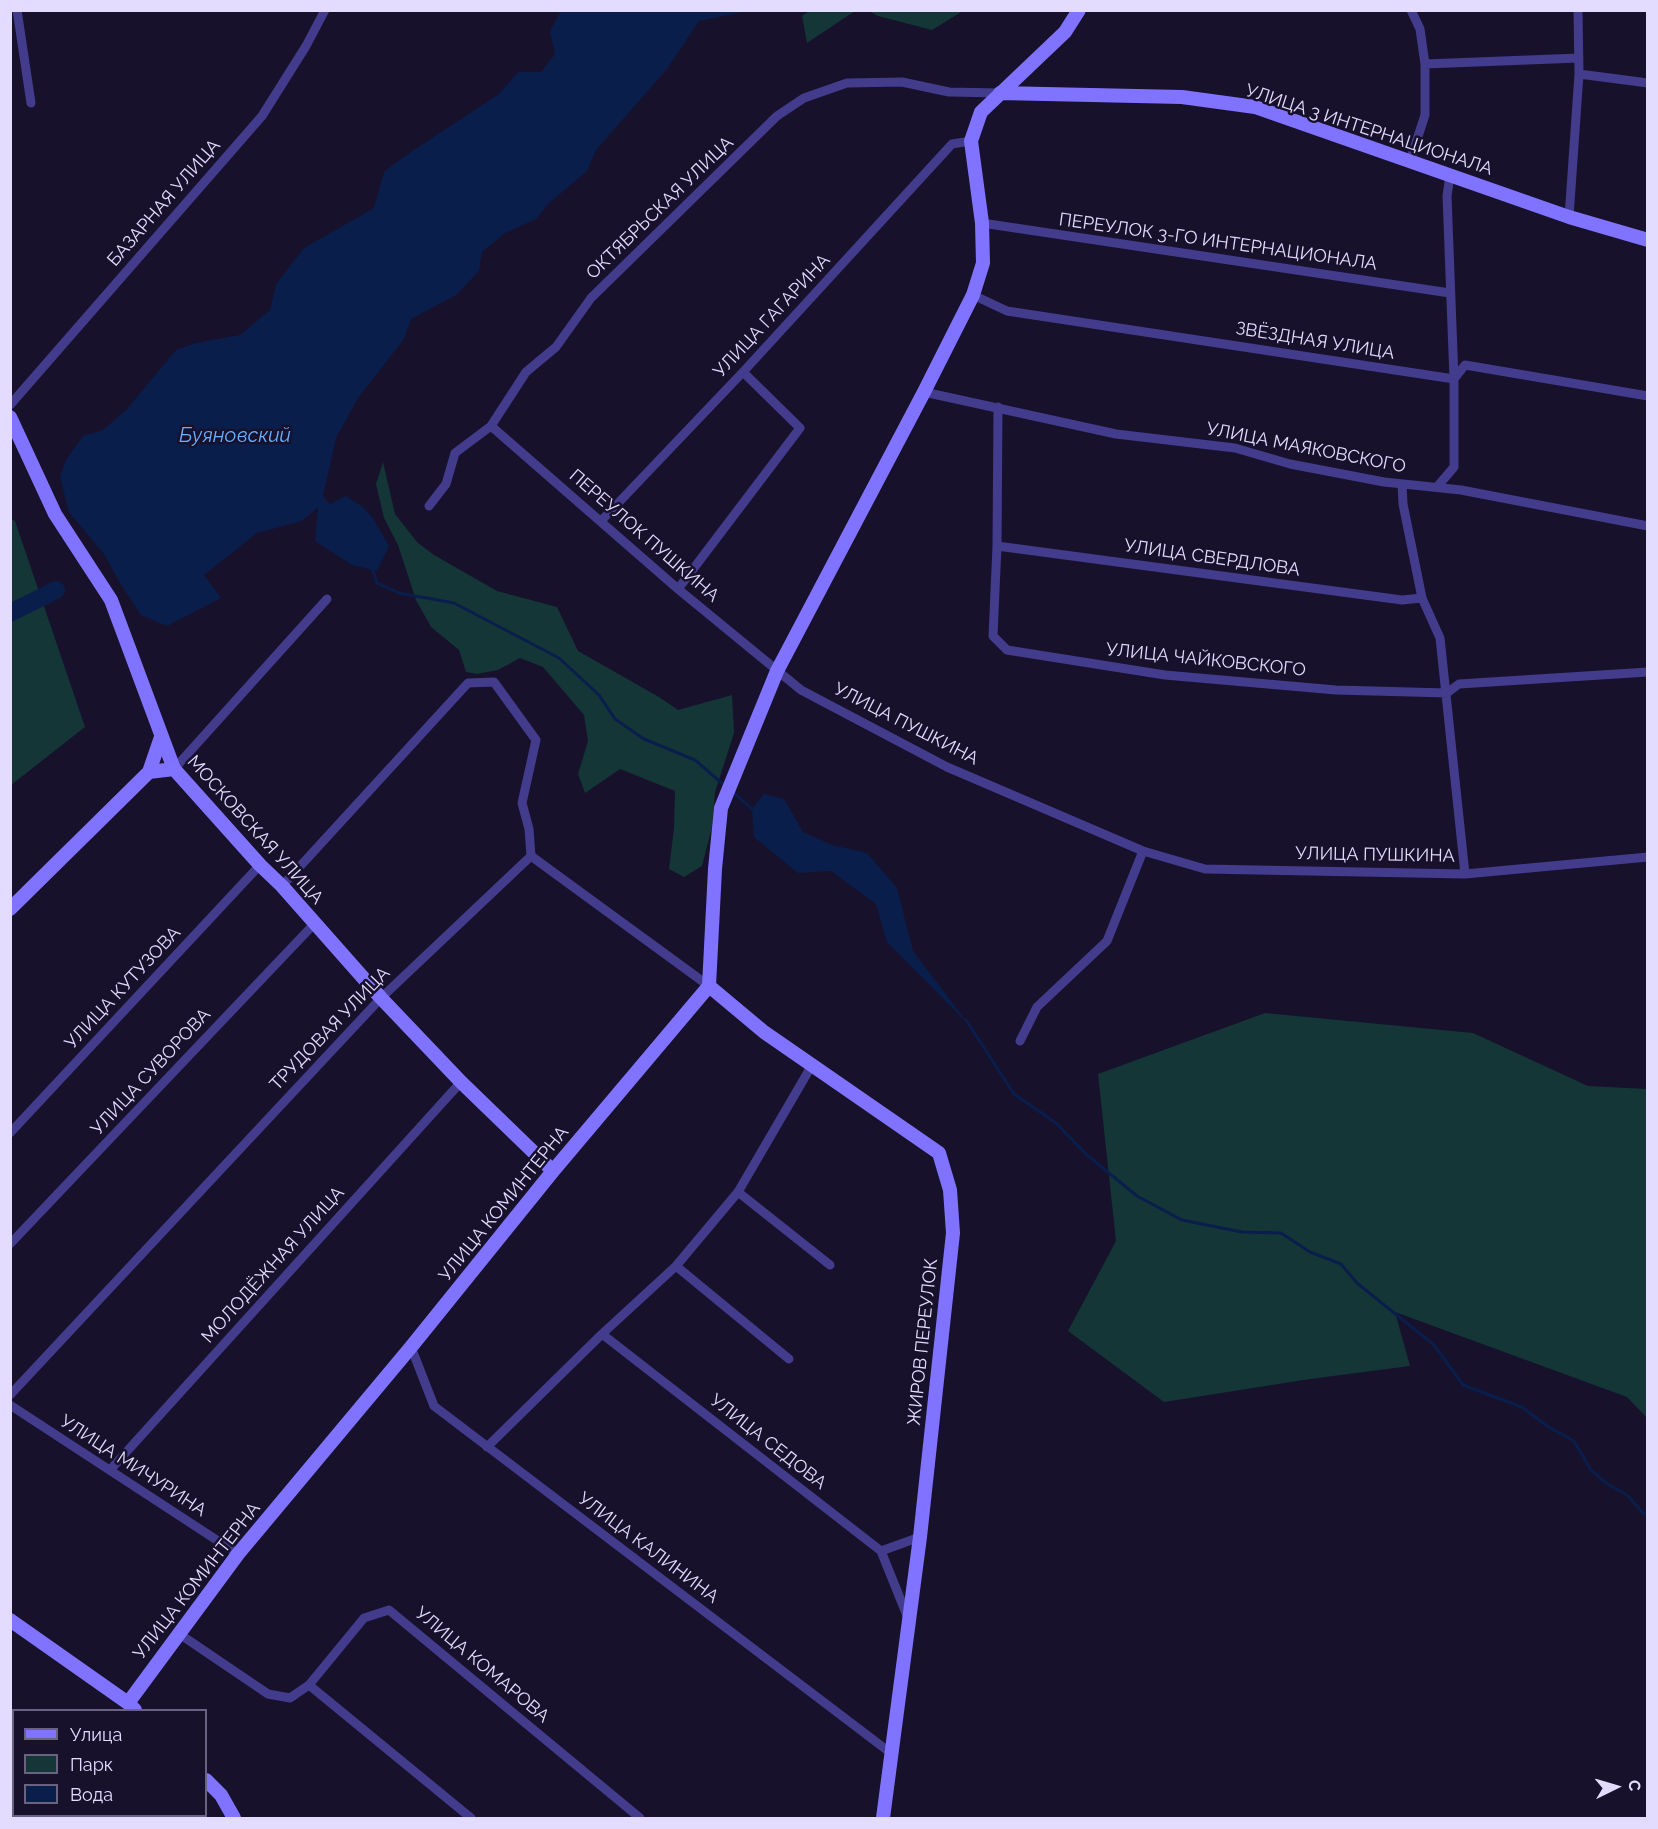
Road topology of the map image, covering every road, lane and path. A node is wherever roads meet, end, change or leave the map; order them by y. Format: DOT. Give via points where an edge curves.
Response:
graph roads {
  1 [pos="16,10"];
  2 [pos="325,10"];
  3 [pos="1079,10"];
  4 [pos="1411,10"];
  5 [pos="1578,10"];
  6 [pos="1579,58"];
  7 [pos="1425,64"];
  8 [pos="1579,74"];
  9 [pos="1647,83"];
  10 [pos="1000,93"];
  11 [pos="31,103"];
  12 [pos="971,141"];
  13 [pos="1410,161"];
  14 [pos="1450,175"];
  15 [pos="1569,217"];
  16 [pos="982,224"];
  17 [pos="1647,240"];
  18 [pos="1450,293"];
  19 [pos="973,295"];
  20 [pos="743,372"];
  21 [pos="1454,379"];
  22 [pos="924,392"];
  23 [pos="1647,396"];
  24 [pos="10,405"];
  25 [pos="998,407"];
  26 [pos="10,417"];
  27 [pos="491,426"];
  28 [pos="15,439"];
  29 [pos="1402,484"];
  30 [pos="1437,487"];
  31 [pos="429,506"];
  32 [pos="601,521"];
  33 [pos="1647,526"];
  34 [pos="997,546"];
  35 [pos="678,589"];
  36 [pos="1422,598"];
  37 [pos="327,599"];
  38 [pos="777,671"];
  39 [pos="1647,672"];
  40 [pos="1447,693"];
  41 [pos="162,737"];
  42 [pos="174,769"];
  43 [pos="149,772"];
  44 [pos="1143,851"];
  45 [pos="531,856"];
  46 [pos="1647,857"];
  47 [pos="260,865"];
  48 [pos="1465,874"];
  49 [pos="282,886"];
  50 [pos="10,909"];
  51 [pos="315,923"];
  52 [pos="709,986"];
  53 [pos="381,998"];
  54 [pos="1020,1041"];
  55 [pos="812,1065"];
  56 [pos="461,1082"];
  57 [pos="10,1133"];
  58 [pos="553,1171"];
  59 [pos="738,1192"];
  60 [pos="10,1244"];
  61 [pos="830,1265"];
  62 [pos="676,1266"];
  63 [pos="602,1334"];
  64 [pos="411,1347"];
  65 [pos="789,1359"];
  66 [pos="10,1395"];
  67 [pos="10,1405"];
  68 [pos="487,1447"];
  69 [pos="110,1470"];
  70 [pos="920,1537"];
  71 [pos="880,1551"];
  72 [pos="238,1554"];
  73 [pos="10,1620"];
  74 [pos="909,1622"];
  75 [pos="177,1633"];
  76 [pos="309,1685"];
  77 [pos="131,1707"];
  78 [pos="892,1754"];
  79 [pos="207,1781"];
  80 [pos="234,1818"];
  81 [pos="471,1818"];
  82 [pos="640,1818"];
  83 [pos="884,1818"];
  1 -- 11 [label="street"];
  2 -- 24 [label="street, БАЗАРНАЯ УЛИЦА" via="262,116"];
  3 -- 10 [label="street" via="1065,32"];
  4 -- 7 [label="street" via="1420,29"];
  5 -- 6 [label="street"];
  6 -- 7 [label="street"];
  6 -- 8 [label="street"];
  7 -- 13 [label="street" via="1425,115"];
  8 -- 9 [label="street"];
  8 -- 15 [label="street"];
  10 -- 12 [label="street" via="981,112"];
  10 -- 13 [label="street, УЛИЦА 3 ИНТЕРНАЦИОНАЛА" via="1182,97 1255,107"];
  10 -- 27 [label="street, ОКТЯБРЬСКАЯ УЛИЦА" via="949,92 902,82 847,82 804,98 777,116 591,298 556,347 526,372"];
  12 -- 16 [label="street"];
  12 -- 20 [label="street, УЛИЦА ГАГАРИНА" via="952,144"];
  13 -- 14 [label="street, УЛИЦА 3 ИНТЕРНАЦИОНАЛА"];
  14 -- 15 [label="street, УЛИЦА 3 ИНТЕРНАЦИОНАЛА"];
  14 -- 18 [label="street"];
  15 -- 17 [label="street, УЛИЦА 3 ИНТЕРНАЦИОНАЛА"];
  16 -- 18 [label="street, ПЕРЕУЛОК 3-ГО ИНТЕРНАЦИОНАЛА"];
  16 -- 19 [label="street" via="983,263"];
  18 -- 21 [label="street"];
  19 -- 21 [label="street, ЗВЁЗДНАЯ УЛИЦА" via="1007,311"];
  19 -- 22 [label="street"];
  20 -- 32 [label="street, УЛИЦА ГАГАРИНА"];
  20 -- 35 [label="street" via="800,428"];
  21 -- 23 [label="street" via="1465,365"];
  21 -- 30 [label="street" via="1454,467"];
  22 -- 25 [label="street, УЛИЦА МАЯКОВСКОГО"];
  22 -- 38 [label="street"];
  25 -- 29 [label="street, УЛИЦА МАЯКОВСКОГО" via="1116,434 1235,448 1290,464"];
  25 -- 34 [label="street, УЛИЦА ЧАЙКОВСКОГО"];
  26 -- 28 [label="street, МОСКОВСКАЯ УЛИЦА"];
  27 -- 31 [label="street, ОКТЯБРЬСКАЯ УЛИЦА" via="455,453 446,484"];
  27 -- 32 [label="street, ПЕРЕУЛОК ПУШКИНА"];
  28 -- 41 [label="street, МОСКОВСКАЯ УЛИЦА" via="55,514 111,600"];
  29 -- 30 [label="street, УЛИЦА МАЯКОВСКОГО"];
  29 -- 36 [label="street"];
  30 -- 33 [label="street, УЛИЦА МАЯКОВСКОГО"];
  32 -- 35 [label="street, ПЕРЕУЛОК ПУШКИНА"];
  34 -- 36 [label="street, УЛИЦА СВЕРДЛОВА" via="1402,600"];
  34 -- 40 [label="street, УЛИЦА ЧАЙКОВСКОГО" via="993,636 1007,650 1165,675 1336,690"];
  35 -- 38 [label="street, ПЕРЕУЛОК ПУШКИНА"];
  36 -- 40 [label="street" via="1440,638"];
  37 -- 42 [label="street"];
  38 -- 44 [label="street, УЛИЦА ПУШКИНА" via="801,690 946,767"];
  38 -- 52 [label="street" via="721,808"];
  39 -- 40 [label="street, УЛИЦА ЧАЙКОВСКОГО" via="1459,684"];
  40 -- 48 [label="street"];
  41 -- 42 [label="street, МОСКОВСКАЯ УЛИЦА"];
  41 -- 43 [label="street"];
  42 -- 43 [label="street"];
  42 -- 47 [label="street, МОСКОВСКАЯ УЛИЦА"];
  43 -- 50 [label="street"];
  44 -- 48 [label="street, УЛИЦА ПУШКИНА" via="1205,870"];
  44 -- 54 [label="street" via="1107,940 1037,1007"];
  45 -- 49 [label="street" via="530,829 522,803 536,740 494,682 468,683"];
  45 -- 52 [label="street"];
  45 -- 53 [label="street, ТРУДОВАЯ УЛИЦА"];
  46 -- 48 [label="street, УЛИЦА ПУШКИНА"];
  47 -- 49 [label="street, МОСКОВСКАЯ УЛИЦА"];
  47 -- 57 [label="street, УЛИЦА КУТУЗОВА"];
  49 -- 51 [label="street, МОСКОВСКАЯ УЛИЦА"];
  51 -- 53 [label="street, МОСКОВСКАЯ УЛИЦА"];
  51 -- 60 [label="street, УЛИЦА СУВОРОВА"];
  52 -- 55 [label="street, ЖИРОВ ПЕРЕУЛОК" via="764,1032"];
  52 -- 58 [label="street, УЛИЦА КОМИНТЕРНА"];
  53 -- 56 [label="street, МОСКОВСКАЯ УЛИЦА"];
  53 -- 66 [label="street, ТРУДОВАЯ УЛИЦА"];
  55 -- 59 [label="street"];
  55 -- 70 [label="street, ЖИРОВ ПЕРЕУЛОК" via="939,1153 950,1190 953,1233"];
  56 -- 58 [label="street, МОСКОВСКАЯ УЛИЦА"];
  56 -- 69 [label="street, МОЛОДЁЖНАЯ УЛИЦА"];
  58 -- 64 [label="street, УЛИЦА КОМИНТЕРНА"];
  59 -- 61 [label="street"];
  59 -- 62 [label="street"];
  62 -- 63 [label="street"];
  62 -- 65 [label="street"];
  63 -- 68 [label="street"];
  63 -- 71 [label="street, УЛИЦА СЕДОВА"];
  64 -- 68 [label="street, УЛИЦА КАЛИНИНА" via="434,1406"];
  64 -- 72 [label="street, УЛИЦА КОМИНТЕРНА"];
  67 -- 69 [label="street, УЛИЦА МИЧУРИНА"];
  68 -- 78 [label="street, УЛИЦА КАЛИНИНА"];
  69 -- 72 [label="street, УЛИЦА МИЧУРИНА"];
  70 -- 71 [label="street"];
  70 -- 74 [label="street, ЖИРОВ ПЕРЕУЛОК"];
  71 -- 74 [label="street"];
  72 -- 75 [label="street, УЛИЦА КОМИНТЕРНА"];
  73 -- 77 [label="street"];
  74 -- 78 [label="street, ЖИРОВ ПЕРЕУЛОК"];
  75 -- 76 [label="street, УЛИЦА КОМАРОВА" via="268,1694 290,1698"];
  75 -- 77 [label="street, УЛИЦА КОМИНТЕРНА"];
  76 -- 81 [label="street"];
  76 -- 82 [label="street, УЛИЦА КОМАРОВА" via="364,1618 389,1610"];
  78 -- 83 [label="street, ЖИРОВ ПЕРЕУЛОК"];
  79 -- 80 [label="street" via="221,1795"];
}
